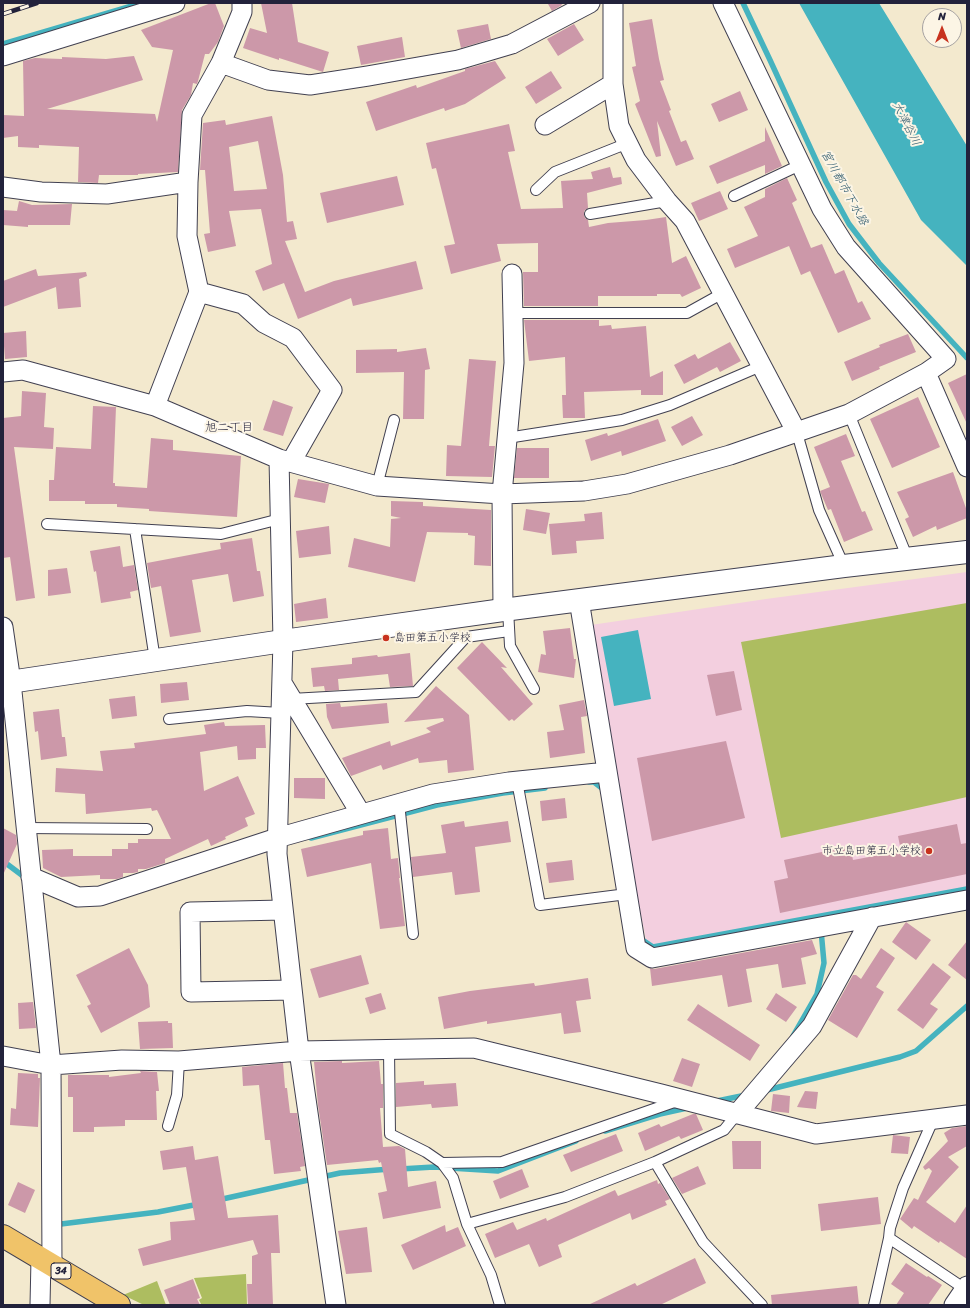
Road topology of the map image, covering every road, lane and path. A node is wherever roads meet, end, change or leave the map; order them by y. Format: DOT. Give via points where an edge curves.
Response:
graph roads {
  1 [pos="176,3"];
  2 [pos="242,3"];
  3 [pos="590,3"];
  4 [pos="613,3"];
  5 [pos="723,3"];
  6 [pos="3,56"];
  7 [pos="221,63"];
  8 [pos="613,84"];
  9 [pos="545,125"];
  10 [pos="628,144"];
  11 [pos="800,165"];
  12 [pos="188,182"];
  13 [pos="3,187"];
  14 [pos="536,190"];
  15 [pos="734,196"];
  16 [pos="667,201"];
  17 [pos="590,214"];
  18 [pos="512,274"];
  19 [pos="199,292"];
  20 [pos="723,293"];
  21 [pos="512,312"];
  22 [pos="761,366"];
  23 [pos="3,372"];
  24 [pos="926,374"];
  25 [pos="155,406"];
  26 [pos="849,414"];
  27 [pos="394,420"];
  28 [pos="796,433"];
  29 [pos="507,438"];
  30 [pos="285,460"];
  31 [pos="967,467"];
  32 [pos="377,486"];
  33 [pos="502,494"];
  34 [pos="280,519"];
  35 [pos="47,524"];
  36 [pos="135,529"];
  37 [pos="967,552"];
  38 [pos="908,559"];
  39 [pos="844,566"];
  40 [pos="579,600"];
  41 [pos="506,609"];
  42 [pos="3,627"];
  43 [pos="509,631"];
  44 [pos="283,641"];
  45 [pos="155,660"];
  46 [pos="7,682"];
  47 [pos="534,689"];
  48 [pos="285,698"];
  49 [pos="169,719"];
  50 [pos="607,772"];
  51 [pos="517,781"];
  52 [pos="399,804"];
  53 [pos="361,814"];
  54 [pos="26,828"];
  55 [pos="147,829"];
  56 [pos="277,838"];
  57 [pos="31,877"];
  58 [pos="627,894"];
  59 [pos="967,900"];
  60 [pos="283,910"];
  61 [pos="872,917"];
  62 [pos="413,934"];
  63 [pos="292,990"];
  64 [pos="389,1050"];
  65 [pos="299,1052"];
  66 [pos="3,1056"];
  67 [pos="179,1061"];
  68 [pos="51,1065"];
  69 [pos="682,1100"];
  70 [pos="737,1114"];
  71 [pos="967,1115"];
  72 [pos="933,1120"];
  73 [pos="168,1126"];
  74 [pos="655,1162"];
  75 [pos="442,1163"];
  76 [pos="467,1224"];
  77 [pos="3,1236"];
  78 [pos="889,1238"];
  79 [pos="46,1263"];
  80 [pos="966,1287"];
  81 [pos="40,1305"];
  82 [pos="119,1305"];
  83 [pos="336,1305"];
  84 [pos="500,1305"];
  85 [pos="762,1305"];
  86 [pos="874,1305"];
  87 [pos="954,1305"];
  1 -- 6 [label="street"];
  2 -- 7 [label="street" via="242,12"];
  3 -- 7 [label="street" via="512,44 458,60 368,76 310,85 268,80"];
  4 -- 8 [label="street"];
  5 -- 11 [label="street"];
  7 -- 12 [label="street" via="192,115"];
  8 -- 9 [label="street"];
  8 -- 10 [label="street" via="619,126"];
  10 -- 14 [label="lane" via="555,172"];
  10 -- 16 [label="street" via="636,160"];
  11 -- 15 [label="lane"];
  11 -- 24 [label="street" via="822,209 846,248 946,359"];
  12 -- 13 [label="street" via="107,194 41,192"];
  12 -- 19 [label="street" via="188,236"];
  16 -- 17 [label="lane"];
  16 -- 20 [label="street" via="685,221"];
  18 -- 21 [label="street"];
  19 -- 25 [label="street"];
  19 -- 30 [label="street" via="243,304 264,323 293,338 332,390"];
  20 -- 21 [label="lane" via="686,313"];
  20 -- 22 [label="street"];
  21 -- 29 [label="street" via="514,363"];
  22 -- 28 [label="street"];
  22 -- 29 [label="lane" via="670,405 622,420"];
  23 -- 25 [label="street" via="23,370"];
  24 -- 26 [label="street"];
  24 -- 31 [label="street"];
  25 -- 30 [label="street"];
  26 -- 28 [label="street"];
  26 -- 38 [label="lane"];
  27 -- 32 [label="lane"];
  28 -- 33 [label="street" via="627,484 584,491"];
  28 -- 39 [label="lane" via="818,510"];
  29 -- 33 [label="street"];
  30 -- 32 [label="street"];
  30 -- 34 [label="street"];
  32 -- 33 [label="street"];
  33 -- 41 [label="street"];
  34 -- 36 [label="lane" via="221,534"];
  34 -- 44 [label="street"];
  35 -- 36 [label="lane"];
  36 -- 45 [label="lane"];
  37 -- 38 [label="street"];
  38 -- 39 [label="street"];
  39 -- 40 [label="street"];
  40 -- 41 [label="street"];
  40 -- 50 [label="street"];
  41 -- 43 [label="lane"];
  41 -- 44 [label="street"];
  42 -- 46 [label="street"];
  43 -- 47 [label="lane" via="510,646"];
  43 -- 48 [label="lane" via="466,637 416,692"];
  44 -- 45 [label="street"];
  44 -- 48 [label="street"];
  45 -- 46 [label="street"];
  46 -- 54 [label="street"];
  48 -- 49 [label="lane" via="247,711"];
  48 -- 53 [label="street"];
  48 -- 56 [label="street"];
  50 -- 51 [label="street"];
  50 -- 58 [label="street"];
  51 -- 52 [label="street" via="432,794"];
  51 -- 58 [label="lane" via="540,905"];
  52 -- 53 [label="street"];
  52 -- 62 [label="lane"];
  53 -- 56 [label="street"];
  54 -- 55 [label="lane"];
  54 -- 57 [label="street"];
  56 -- 57 [label="street" via="100,896 78,897"];
  56 -- 60 [label="street"];
  57 -- 68 [label="street"];
  58 -- 61 [label="street" via="636,948 652,958"];
  59 -- 61 [label="street"];
  60 -- 63 [label="street"];
  60 -- 63 [label="street" via="190,912 191,992"];
  61 -- 70 [label="street" via="812,1026"];
  63 -- 65 [label="street"];
  64 -- 65 [label="street"];
  64 -- 69 [label="street" via="474,1048"];
  64 -- 75 [label="lane" via="390,1134"];
  65 -- 67 [label="street"];
  65 -- 83 [label="street"];
  66 -- 68 [label="street"];
  67 -- 68 [label="street" via="122,1060"];
  67 -- 73 [label="lane" via="177,1095"];
  68 -- 79 [label="street"];
  69 -- 70 [label="street"];
  69 -- 75 [label="lane" via="502,1162"];
  70 -- 72 [label="street" via="816,1134"];
  70 -- 74 [label="lane" via="724,1130"];
  71 -- 72 [label="street"];
  72 -- 78 [label="lane" via="903,1188"];
  74 -- 76 [label="lane" via="565,1197"];
  74 -- 85 [label="lane" via="703,1242"];
  75 -- 76 [label="lane" via="453,1178"];
  76 -- 84 [label="lane" via="491,1275"];
  77 -- 79 [label="main road, 34"];
  78 -- 80 [label="lane"];
  78 -- 86 [label="lane"];
  79 -- 81 [label="street"];
  79 -- 82 [label="main road, 34"];
  80 -- 87 [label="street"];
}
